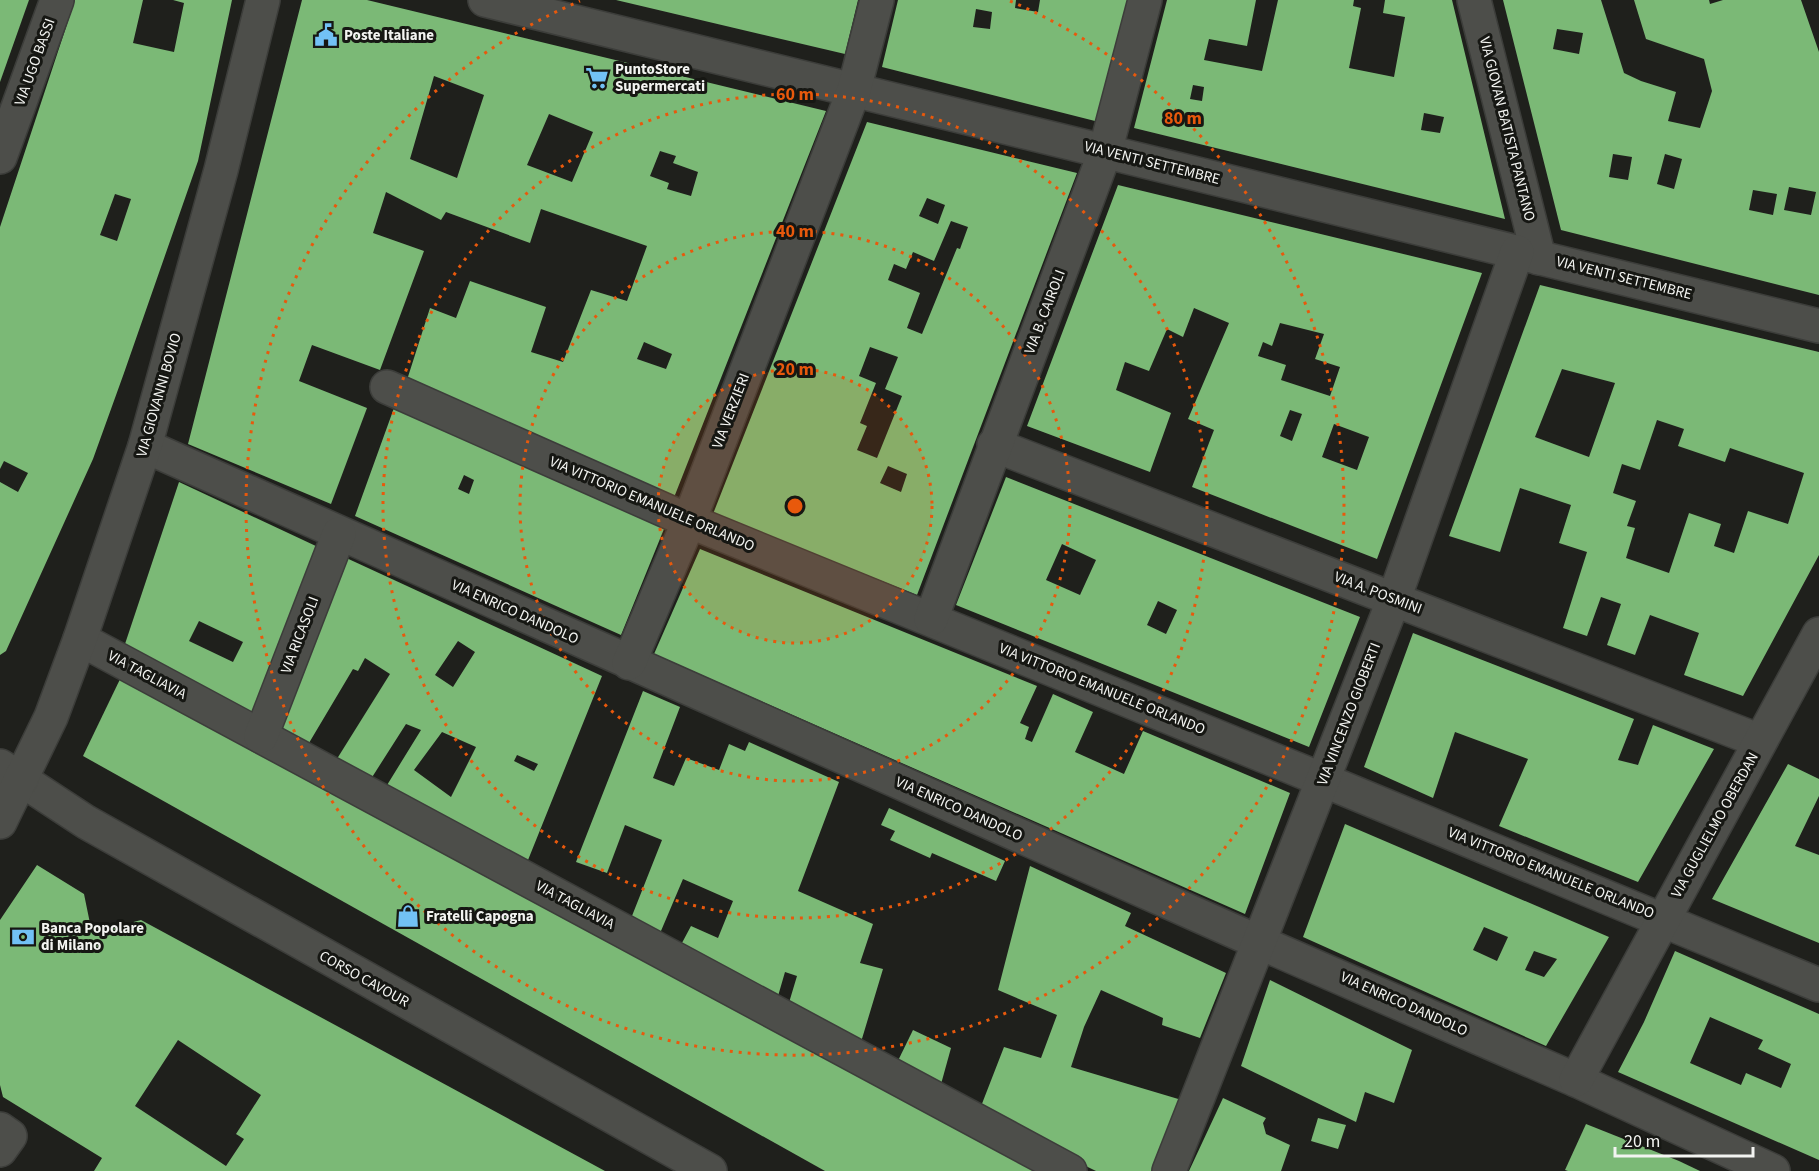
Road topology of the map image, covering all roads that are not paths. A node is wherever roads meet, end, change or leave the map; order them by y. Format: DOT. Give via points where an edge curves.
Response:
graph roads {
  1 [pos="57,0"];
  2 [pos="263,0"];
  3 [pos="485,0"];
  4 [pos="877,0"];
  5 [pos="1145,0"];
  6 [pos="1474,0"];
  7 [pos="854,90"];
  8 [pos="1105,152"];
  9 [pos="0,157"];
  10 [pos="1528,255"];
  11 [pos="1819,326"];
  12 [pos="387,387"];
  13 [pos="994,445"];
  14 [pos="145,446"];
  15 [pos="689,521"];
  16 [pos="339,534"];
  17 [pos="1394,599"];
  18 [pos="931,619"];
  19 [pos="1819,634"];
  20 [pos="80,639"];
  21 [pos="629,663"];
  22 [pos="261,736"];
  23 [pos="1761,741"];
  24 [pos="11,773"];
  25 [pos="1323,780"];
  26 [pos="0,822"];
  27 [pos="1663,919"];
  28 [pos="1260,942"];
  29 [pos="1819,985"];
  30 [pos="1576,1080"];
  31 [pos="0,1129"];
  32 [pos="0,1150"];
  33 [pos="710,1171"];
  34 [pos="1070,1171"];
  35 [pos="1169,1171"];
  36 [pos="1773,1171"];
  1 -- 9 [label="street, VIA UGO BASSI"];
  2 -- 14 [label="street, VIA GIOVANNI BOVIO"];
  3 -- 7 [label="street, VIA VENTI SETTEMBRE"];
  4 -- 7 [label="street, VIA VERZIERI"];
  5 -- 8 [label="street, VIA B. CAIROLI"];
  6 -- 10 [label="street, VIA GIOVAN BATISTA PANTANO"];
  7 -- 8 [label="street, VIA VENTI SETTEMBRE"];
  7 -- 15 [label="street, VIA VERZIERI"];
  8 -- 10 [label="street, VIA VENTI SETTEMBRE"];
  8 -- 13 [label="street, VIA B. CAIROLI"];
  10 -- 11 [label="street, VIA VENTI SETTEMBRE"];
  10 -- 17 [label="street, VIA VINCENZO GIOBERTI"];
  12 -- 15 [label="street, VIA VITTORIO EMANUELE ORLANDO"];
  13 -- 17 [label="street, VIA A. POSMINI"];
  13 -- 18 [label="street, VIA B. CAIROLI"];
  14 -- 16 [label="street, VIA ENRICO DANDOLO"];
  14 -- 20 [label="street, VIA GIOVANNI BOVIO"];
  15 -- 18 [label="street, VIA VITTORIO EMANUELE ORLANDO"];
  15 -- 21 [label="street, VIA VERZIERI"];
  16 -- 21 [label="street, VIA ENRICO DANDOLO"];
  16 -- 22 [label="street, VIA RICASOLI"];
  17 -- 23 [label="street, VIA A. POSMINI"];
  17 -- 25 [label="street, VIA VINCENZO GIOBERTI"];
  18 -- 25 [label="street, VIA VITTORIO EMANUELE ORLANDO"];
  19 -- 23 [label="street, VIA GUGLIELMO OBERDAN"];
  20 -- 22 [label="street, VIA TAGLIAVIA"];
  20 -- 24 [label="street, VIA GIOVANNI BOVIO" via="51,717"];
  21 -- 28 [label="street, VIA ENRICO DANDOLO"];
  22 -- 34 [label="street, VIA TAGLIAVIA"];
  23 -- 27 [label="street, VIA GUGLIELMO OBERDAN"];
  24 -- 26 [label="street, VIA GIOVANNI BOVIO"];
  24 -- 33 [label="street, CORSO CAVOUR" via="106,833"];
  25 -- 27 [label="street, VIA VITTORIO EMANUELE ORLANDO"];
  25 -- 28 [label="street, VIA VINCENZO GIOBERTI"];
  27 -- 29 [label="street, VIA VITTORIO EMANUELE ORLANDO"];
  27 -- 30 [label="street, VIA GUGLIELMO OBERDAN"];
  28 -- 30 [label="street, VIA ENRICO DANDOLO"];
  28 -- 35 [label="street, VIA VINCENZO GIOBERTI"];
  30 -- 36 [label="street, VIA ENRICO DANDOLO"];
  31 -- 32 [label="street" via="10,1136"];
}
